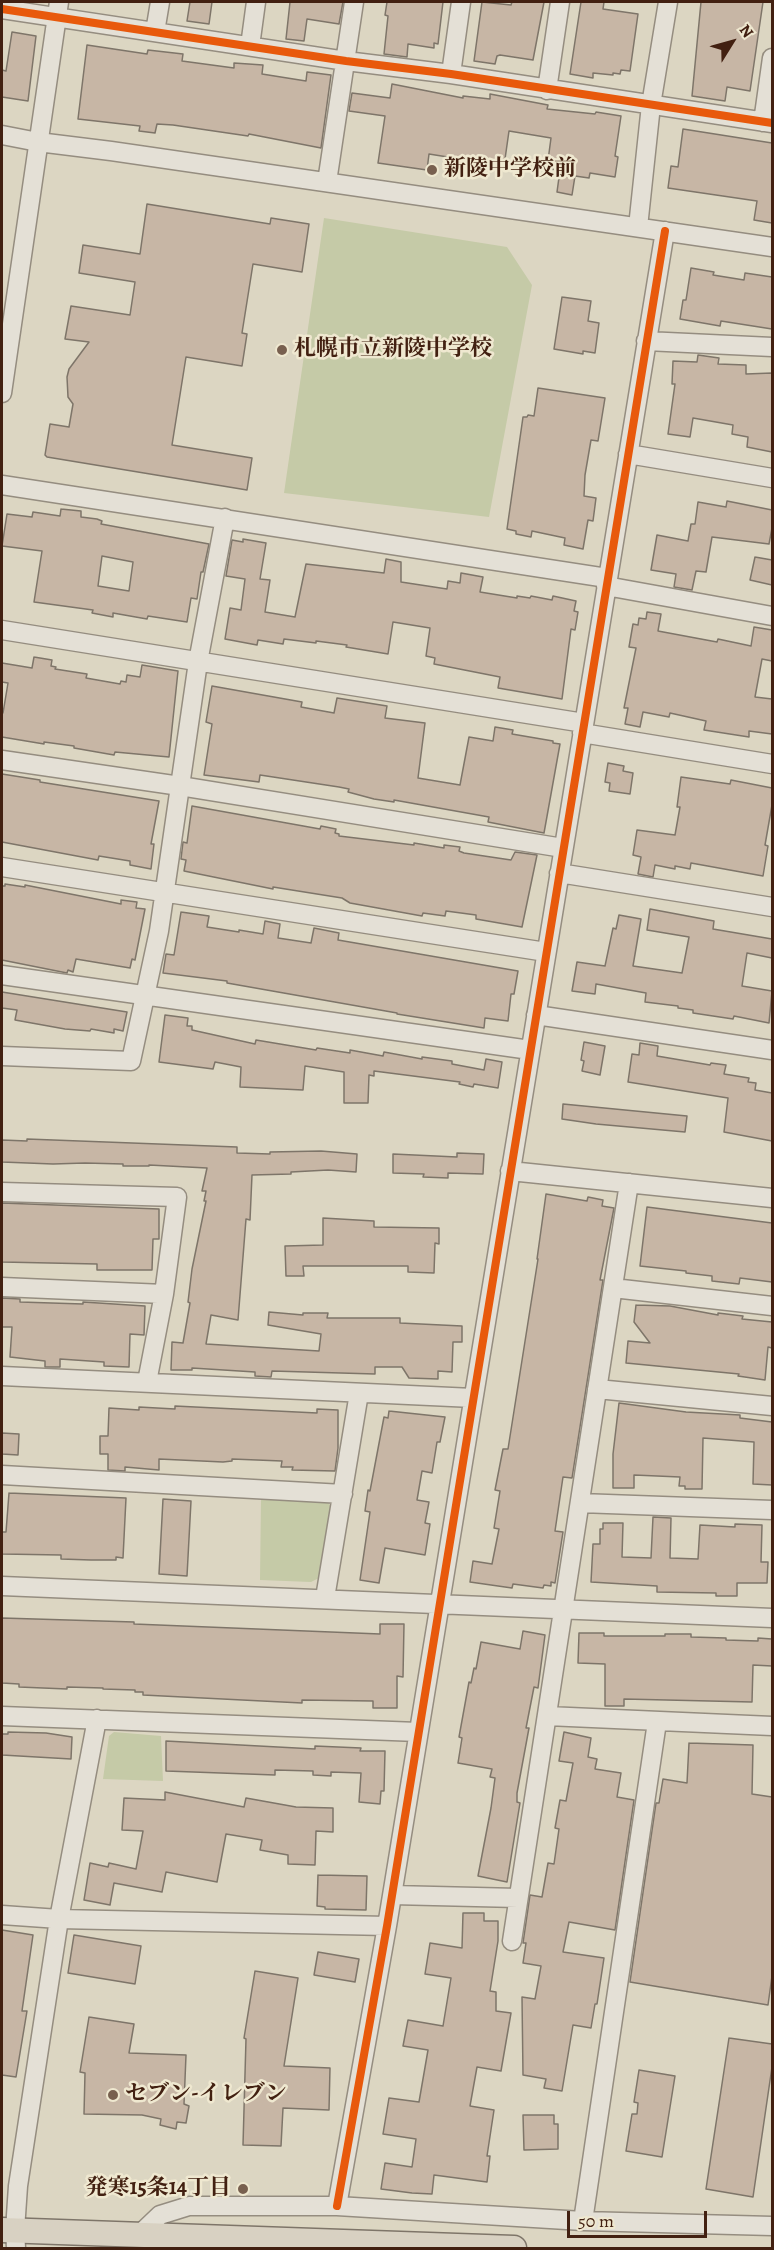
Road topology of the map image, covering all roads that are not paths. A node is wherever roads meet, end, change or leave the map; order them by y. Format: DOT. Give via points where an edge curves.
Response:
graph roads {
  1 [pos="160,2"];
  2 [pos="256,2"];
  3 [pos="354,2"];
  4 [pos="461,2"];
  5 [pos="560,2"];
  6 [pos="668,2"];
  7 [pos="2,9"];
  8 [pos="58,10"];
  9 [pos="156,32"];
  10 [pos="250,46"];
  11 [pos="772,58"];
  12 [pos="346,61"];
  13 [pos="451,74"];
  14 [pos="547,90"];
  15 [pos="651,105"];
  16 [pos="768,122"];
  17 [pos="2,135"];
  18 [pos="38,142"];
  19 [pos="327,182"];
  20 [pos="638,227"];
  21 [pos="664,231"];
  22 [pos="772,247"];
  23 [pos="646,341"];
  24 [pos="772,347"];
  25 [pos="2,393"];
  26 [pos="628,454"];
  27 [pos="772,478"];
  28 [pos="2,485"];
  29 [pos="225,518"];
  30 [pos="607,582"];
  31 [pos="772,616"];
  32 [pos="2,630"];
  33 [pos="198,662"];
  34 [pos="583,728"];
  35 [pos="2,760"];
  36 [pos="772,764"];
  37 [pos="180,786"];
  38 [pos="563,848"];
  39 [pos="2,867"];
  40 [pos="559,873"];
  41 [pos="165,892"];
  42 [pos="772,907"];
  43 [pos="546,952"];
  44 [pos="2,975"];
  45 [pos="146,997"];
  46 [pos="536,1015"];
  47 [pos="530,1050"];
  48 [pos="772,1050"];
  49 [pos="2,1056"];
  50 [pos="510,1171"];
  51 [pos="629,1183"];
  52 [pos="2,1192"];
  53 [pos="772,1198"];
  54 [pos="2,1287"];
  55 [pos="613,1288"];
  56 [pos="164,1294"];
  57 [pos="772,1306"];
  58 [pos="2,1376"];
  59 [pos="147,1382"];
  60 [pos="597,1389"];
  61 [pos="359,1393"];
  62 [pos="473,1398"];
  63 [pos="772,1406"];
  64 [pos="2,1475"];
  65 [pos="342,1494"];
  66 [pos="580,1503"];
  67 [pos="772,1510"];
  68 [pos="2,1586"];
  69 [pos="325,1598"];
  70 [pos="440,1605"];
  71 [pos="564,1611"];
  72 [pos="772,1618"];
  73 [pos="2,1716"];
  74 [pos="547,1716"];
  75 [pos="97,1719"];
  76 [pos="657,1722"];
  77 [pos="772,1726"];
  78 [pos="418,1732"];
  79 [pos="392,1895"];
  80 [pos="518,1898"];
  81 [pos="2,1915"];
  82 [pos="58,1919"];
  83 [pos="387,1926"];
  84 [pos="512,1941"];
  85 [pos="337,2206"];
  86 [pos="583,2221"];
  87 [pos="772,2226"];
  88 [pos="139,2235"];
  89 [pos="11,2236"];
  90 [pos="514,2248"];
  1 -- 9 [label="street"];
  2 -- 10 [label="street"];
  3 -- 12 [label="street"];
  4 -- 13 [label="street"];
  5 -- 14 [label="street"];
  6 -- 15 [label="street"];
  7 -- 8 [label="street"];
  8 -- 9 [label="street"];
  8 -- 18 [label="street"];
  9 -- 10 [label="street"];
  10 -- 12 [label="street"];
  11 -- 16 [label="street"];
  12 -- 13 [label="street"];
  12 -- 19 [label="street"];
  13 -- 14 [label="street"];
  14 -- 15 [label="street"];
  15 -- 16 [label="street"];
  15 -- 20 [label="street"];
  17 -- 18 [label="street"];
  18 -- 19 [label="street"];
  18 -- 25 [label="street"];
  19 -- 20 [label="street"];
  20 -- 21 [label="street"];
  21 -- 22 [label="street"];
  21 -- 23 [label="street"];
  23 -- 24 [label="street"];
  23 -- 26 [label="street"];
  26 -- 27 [label="street"];
  26 -- 30 [label="street"];
  28 -- 29 [label="street"];
  29 -- 30 [label="street"];
  29 -- 33 [label="street"];
  30 -- 31 [label="street"];
  30 -- 34 [label="street"];
  32 -- 33 [label="street"];
  33 -- 34 [label="street"];
  33 -- 37 [label="street"];
  34 -- 36 [label="street"];
  34 -- 38 [label="street"];
  35 -- 37 [label="street"];
  37 -- 38 [label="street"];
  37 -- 41 [label="street"];
  38 -- 40 [label="street"];
  39 -- 41 [label="street"];
  40 -- 42 [label="street"];
  40 -- 43 [label="street"];
  41 -- 43 [label="street"];
  41 -- 45 [label="street"];
  43 -- 46 [label="street"];
  44 -- 45 [label="street"];
  45 -- 47 [label="street"];
  45 -- 49 [label="street" via="131,1061"];
  46 -- 47 [label="street"];
  46 -- 48 [label="street"];
  47 -- 50 [label="street"];
  50 -- 51 [label="street"];
  50 -- 62 [label="street"];
  51 -- 53 [label="street"];
  51 -- 55 [label="street"];
  52 -- 56 [label="street" via="177,1197"];
  54 -- 56 [label="street"];
  55 -- 57 [label="street"];
  55 -- 60 [label="street"];
  56 -- 59 [label="street"];
  58 -- 59 [label="street"];
  59 -- 61 [label="street"];
  60 -- 63 [label="street"];
  60 -- 66 [label="street"];
  61 -- 62 [label="street"];
  61 -- 65 [label="street"];
  62 -- 70 [label="street"];
  64 -- 65 [label="street"];
  65 -- 69 [label="street"];
  66 -- 67 [label="street"];
  66 -- 71 [label="street"];
  68 -- 69 [label="street"];
  69 -- 70 [label="street"];
  70 -- 71 [label="street"];
  70 -- 78 [label="street"];
  71 -- 72 [label="street"];
  71 -- 74 [label="street"];
  73 -- 75 [label="street"];
  74 -- 76 [label="street"];
  74 -- 80 [label="street"];
  75 -- 78 [label="street"];
  75 -- 82 [label="street"];
  76 -- 77 [label="street"];
  76 -- 86 [label="street"];
  78 -- 79 [label="street"];
  79 -- 80 [label="street"];
  79 -- 83 [label="street"];
  80 -- 84 [label="street"];
  81 -- 82 [label="street"];
  82 -- 83 [label="street"];
  82 -- 89 [label="street"];
  83 -- 85 [label="street"];
  85 -- 86 [label="street"];
  85 -- 88 [label="street" via="189,2206 160,2215"];
  86 -- 87 [label="street"];
  88 -- 89 [label="main road"];
  88 -- 90 [label="main road"];
}
